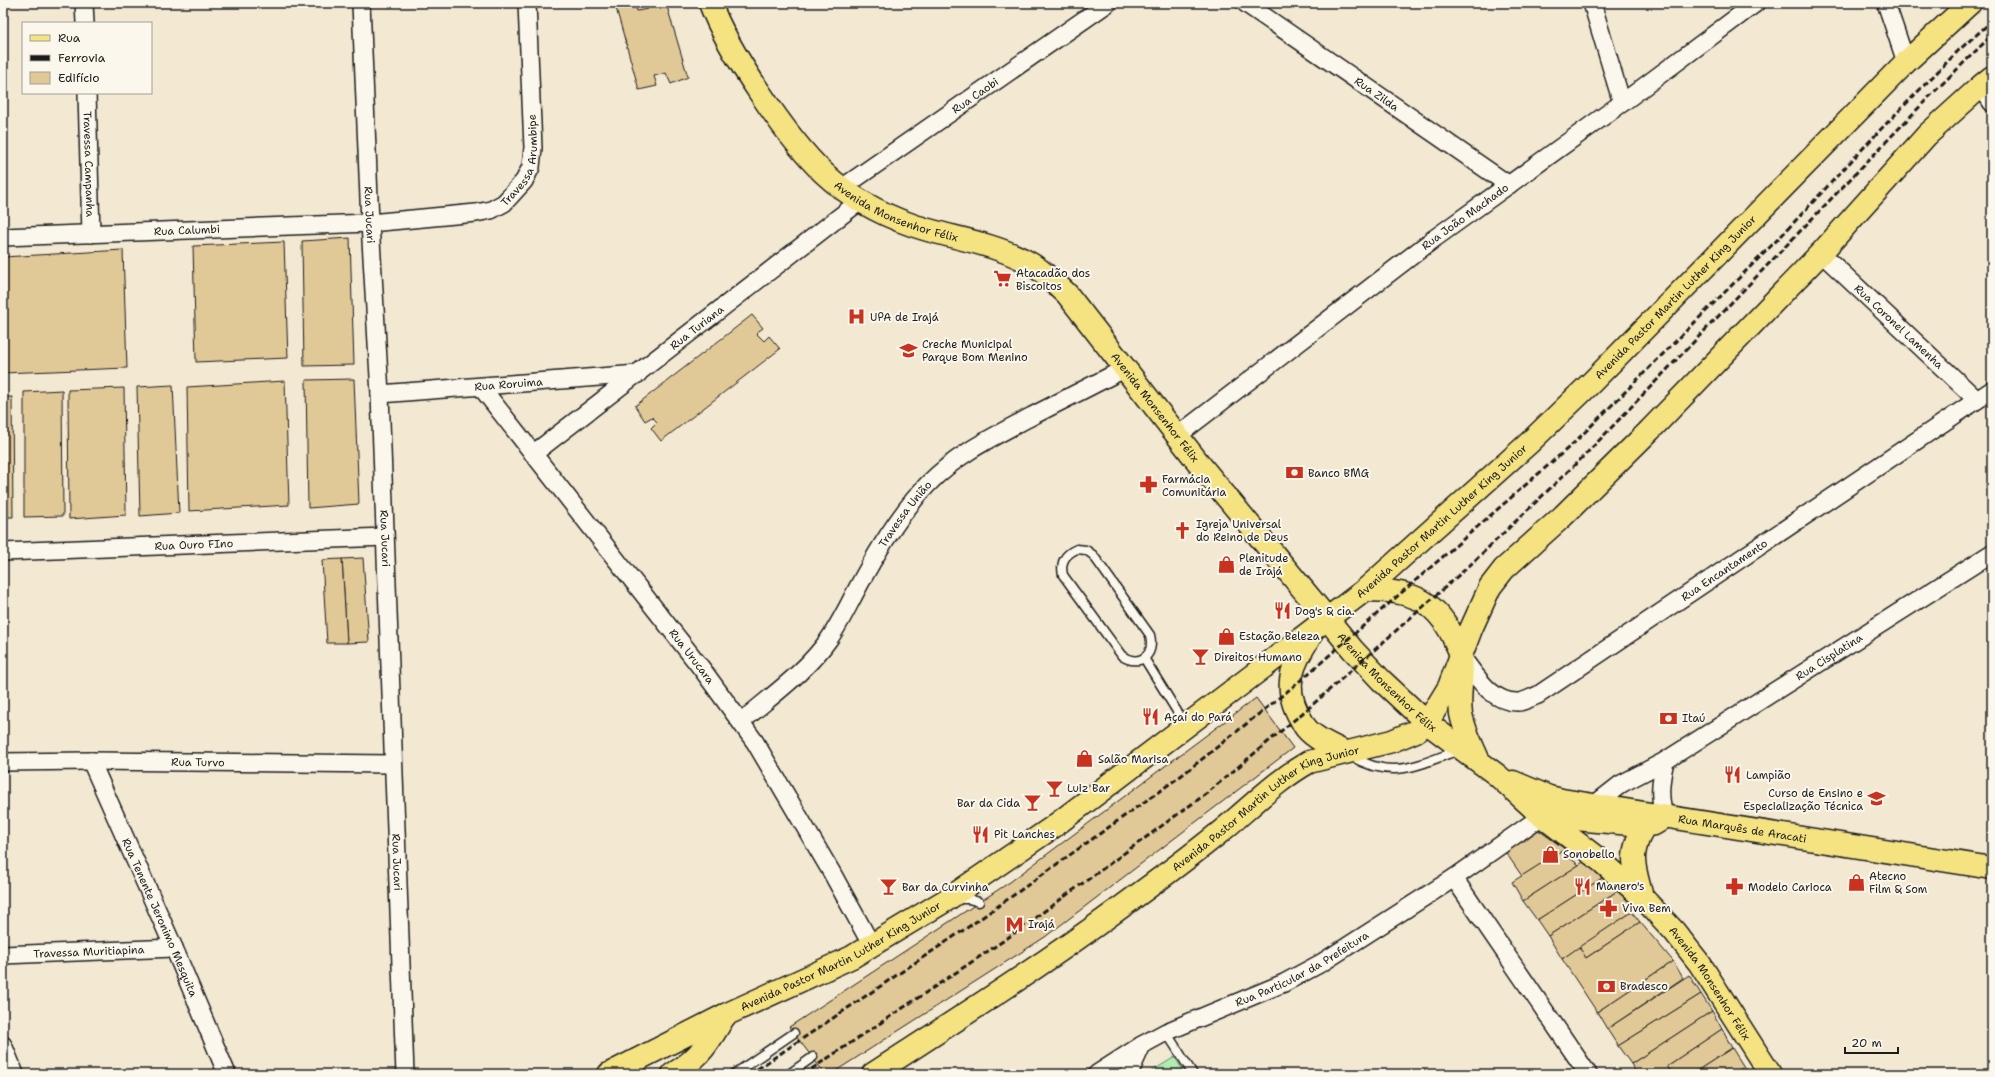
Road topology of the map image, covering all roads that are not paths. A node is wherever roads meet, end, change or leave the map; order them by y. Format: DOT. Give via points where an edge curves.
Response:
graph roads {
  1 [pos="84,3"];
  2 [pos="361,3"];
  3 [pos="527,3"];
  4 [pos="710,3"];
  5 [pos="1108,3"];
  6 [pos="1245,3"];
  7 [pos="1592,3"];
  8 [pos="1756,3"];
  9 [pos="1886,3"];
  10 [pos="1970,3"];
  11 [pos="85,22"];
  12 [pos="1906,62"];
  13 [pos="1988,89"];
  14 [pos="87,94"];
  15 [pos="1622,103"];
  16 [pos="1509,185"];
  17 [pos="842,188"];
  18 [pos="860,201"];
  19 [pos="370,223"];
  20 [pos="91,234"];
  21 [pos="3,237"];
  22 [pos="1821,252"];
  23 [pos="1126,368"];
  24 [pos="638,374"];
  25 [pos="481,387"];
  26 [pos="1992,390"];
  27 [pos="380,394"];
  28 [pos="1977,400"];
  29 [pos="1177,436"];
  30 [pos="533,454"];
  31 [pos="385,537"];
  32 [pos="3,552"];
  33 [pos="1992,553"];
  34 [pos="1366,590"];
  35 [pos="1321,624"];
  36 [pos="1461,656"];
  37 [pos="1144,658"];
  38 [pos="741,722"];
  39 [pos="1427,723"];
  40 [pos="1186,727"];
  41 [pos="1345,752"];
  42 [pos="1471,755"];
  43 [pos="91,761"];
  44 [pos="1665,761"];
  45 [pos="3,762"];
  46 [pos="392,764"];
  47 [pos="1497,776"];
  48 [pos="1594,804"];
  49 [pos="1542,816"];
  50 [pos="1664,817"];
  51 [pos="1644,826"];
  52 [pos="1992,868"];
  53 [pos="1454,878"];
  54 [pos="1642,897"];
  55 [pos="948,899"];
  56 [pos="980,902"];
  57 [pos="872,946"];
  58 [pos="174,948"];
  59 [pos="3,955"];
  60 [pos="725,1015"];
  61 [pos="1166,1032"];
  62 [pos="794,1033"];
  63 [pos="3,1045"];
  64 [pos="1142,1045"];
  65 [pos="812,1057"];
  66 [pos="15,1074"];
  67 [pos="227,1074"];
  68 [pos="405,1074"];
  69 [pos="609,1074"];
  70 [pos="673,1074"];
  71 [pos="734,1074"];
  72 [pos="788,1074"];
  73 [pos="873,1074"];
  74 [pos="1097,1074"];
  75 [pos="1129,1074"];
  76 [pos="1192,1074"];
  77 [pos="1588,1074"];
  78 [pos="1770,1074"];
  1 -- 11 [label="street"];
  2 -- 19 [label="street, Rua Jucari"];
  3 -- 19 [label="street, Travessa Arumbipe" via="533,148 531,167 524,181 504,203 491,210"];
  4 -- 17 [label="main road, Avenida Monsenhor Félix" via="730,46 779,121 803,153"];
  5 -- 17 [label="street, Rua Caobi"];
  6 -- 16 [label="street, Rua Zilda"];
  7 -- 15 [label="street"];
  8 -- 15 [label="street, Rua João Machado"];
  9 -- 12 [label="street"];
  10 -- 12 [label="main road, Avenida Pastor Martin Luther King Junior"];
  12 -- 34 [label="main road, Avenida Pastor Martin Luther King Junior" via="1592,382 1529,443"];
  13 -- 22 [label="main road, Avenida Pastor Martin Luther King Junior" via="1927,135"];
  14 -- 20 [label="street, Travessa Campanha"];
  15 -- 16 [label="street, Rua João Machado"];
  16 -- 29 [label="street, Rua João Machado" via="1435,238"];
  17 -- 18 [label="main road, Avenida Monsenhor Félix"];
  18 -- 23 [label="main road, Avenida Monsenhor Félix" via="912,225 1022,258 1067,294"];
  18 -- 24 [label="street, Rua Turiana"];
  19 -- 20 [label="street, Rua Calumbi"];
  19 -- 27 [label="street, Rua Jucari"];
  20 -- 21 [label="street, Rua Calumbi"];
  22 -- 28 [label="street, Rua Coronel Lamenha"];
  22 -- 36 [label="main road, Avenida Pastor Martin Luther King Junior" via="1650,430 1563,516 1504,569 1490,588"];
  23 -- 29 [label="main road, Avenida Monsenhor Félix"];
  23 -- 38 [label="street, Travessa União" via="985,441 945,468 915,499 895,528 868,569 839,625 820,652"];
  24 -- 25 [label="street, Rua Roruima"];
  24 -- 30 [label="street, Rua Turiana"];
  25 -- 27 [label="street, Rua Roruima"];
  25 -- 30 [label="street, Rua Urucara"];
  26 -- 28 [label="street, Rua Encantamento"];
  27 -- 31 [label="street, Rua Jucari"];
  28 -- 36 [label="street, Rua Encantamento" via="1538,694 1519,702 1506,701 1481,682"];
  29 -- 35 [label="main road, Avenida Monsenhor Félix"];
  30 -- 38 [label="street, Rua Urucara"];
  31 -- 32 [label="street, Rua Ouro FIno"];
  31 -- 46 [label="street, Rua Jucari"];
  33 -- 44 [label="street, Rua Cisplatina"];
  34 -- 35 [label="main road, Avenida Pastor Martin Luther King Junior"];
  34 -- 36 [label="main road" via="1395,591 1416,596 1435,611 1448,626"];
  35 -- 39 [label="main road, Avenida Monsenhor Félix"];
  35 -- 40 [label="main road, Avenida Pastor Martin Luther King Junior"];
  35 -- 41 [label="main road" via="1297,656 1290,683 1291,697 1306,728"];
  36 -- 39 [label="main road, Avenida Pastor Martin Luther King Junior" via="1449,687"];
  36 -- 42 [label="main road" via="1459,700"];
  37 -- 37 [label="lane" via="1136,661 1122,656 1063,575 1061,567 1069,553 1077,549 1086,550 1093,555 1150,635 1151,651"];
  37 -- 40 [label="lane"];
  38 -- 57 [label="street, Rua Urucara" via="782,786"];
  39 -- 41 [label="main road, Avenida Pastor Martin Luther King Junior" via="1405,737"];
  39 -- 42 [label="main road, Avenida Monsenhor Félix"];
  40 -- 55 [label="main road, Avenida Pastor Martin Luther King Junior" via="1041,836"];
  41 -- 42 [label="lane" via="1377,768 1398,770"];
  41 -- 73 [label="main road, Avenida Pastor Martin Luther King Junior" via="1309,762 1289,774 1219,833 1119,909"];
  42 -- 47 [label="main road, Avenida Monsenhor Félix"];
  43 -- 45 [label="street, Rua Turvo"];
  43 -- 46 [label="street, Rua Turvo"];
  43 -- 58 [label="street, Rua Tenente Jeronimo Mesquita"];
  44 -- 48 [label="street, Rua Cisplatina" via="1621,784"];
  44 -- 50 [label="street" via="1659,786"];
  46 -- 68 [label="street, Rua Jucari"];
  47 -- 48 [label="main road, Rua Marquês de Aracati" via="1549,797"];
  47 -- 49 [label="main road, Avenida Monsenhor Félix"];
  48 -- 50 [label="main road, Rua Marquês de Aracati"];
  49 -- 51 [label="main road"];
  49 -- 53 [label="street, Rua Particular da Prefeitura"];
  49 -- 54 [label="main road, Avenida Monsenhor Félix" via="1601,861"];
  50 -- 51 [label="main road" via="1654,824"];
  50 -- 52 [label="main road, Rua Marquês de Aracati"];
  51 -- 54 [label="main road" via="1634,846 1633,862"];
  53 -- 61 [label="street, Rua Particular da Prefeitura" via="1376,929 1284,984"];
  53 -- 77 [label="street"];
  54 -- 78 [label="main road, Avenida Monsenhor Félix" via="1700,964"];
  55 -- 56 [label="lane"];
  55 -- 57 [label="main road, Avenida Pastor Martin Luther King Junior"];
  57 -- 60 [label="main road, Avenida Pastor Martin Luther King Junior"];
  58 -- 59 [label="street, Travessa Muritiapina"];
  58 -- 67 [label="street, Rua Tenente Jeronimo Mesquita"];
  60 -- 69 [label="main road, Avenida Pastor Martin Luther King Junior"];
  60 -- 70 [label="main road" via="697,1058"];
  61 -- 64 [label="street, Rua Particular da Prefeitura"];
  61 -- 76 [label="lane"];
  62 -- 71 [label="lane"];
  63 -- 66 [label="street"];
  64 -- 74 [label="street, Rua Particular da Prefeitura"];
  64 -- 75 [label="street"];
  65 -- 72 [label="lane"];
}
